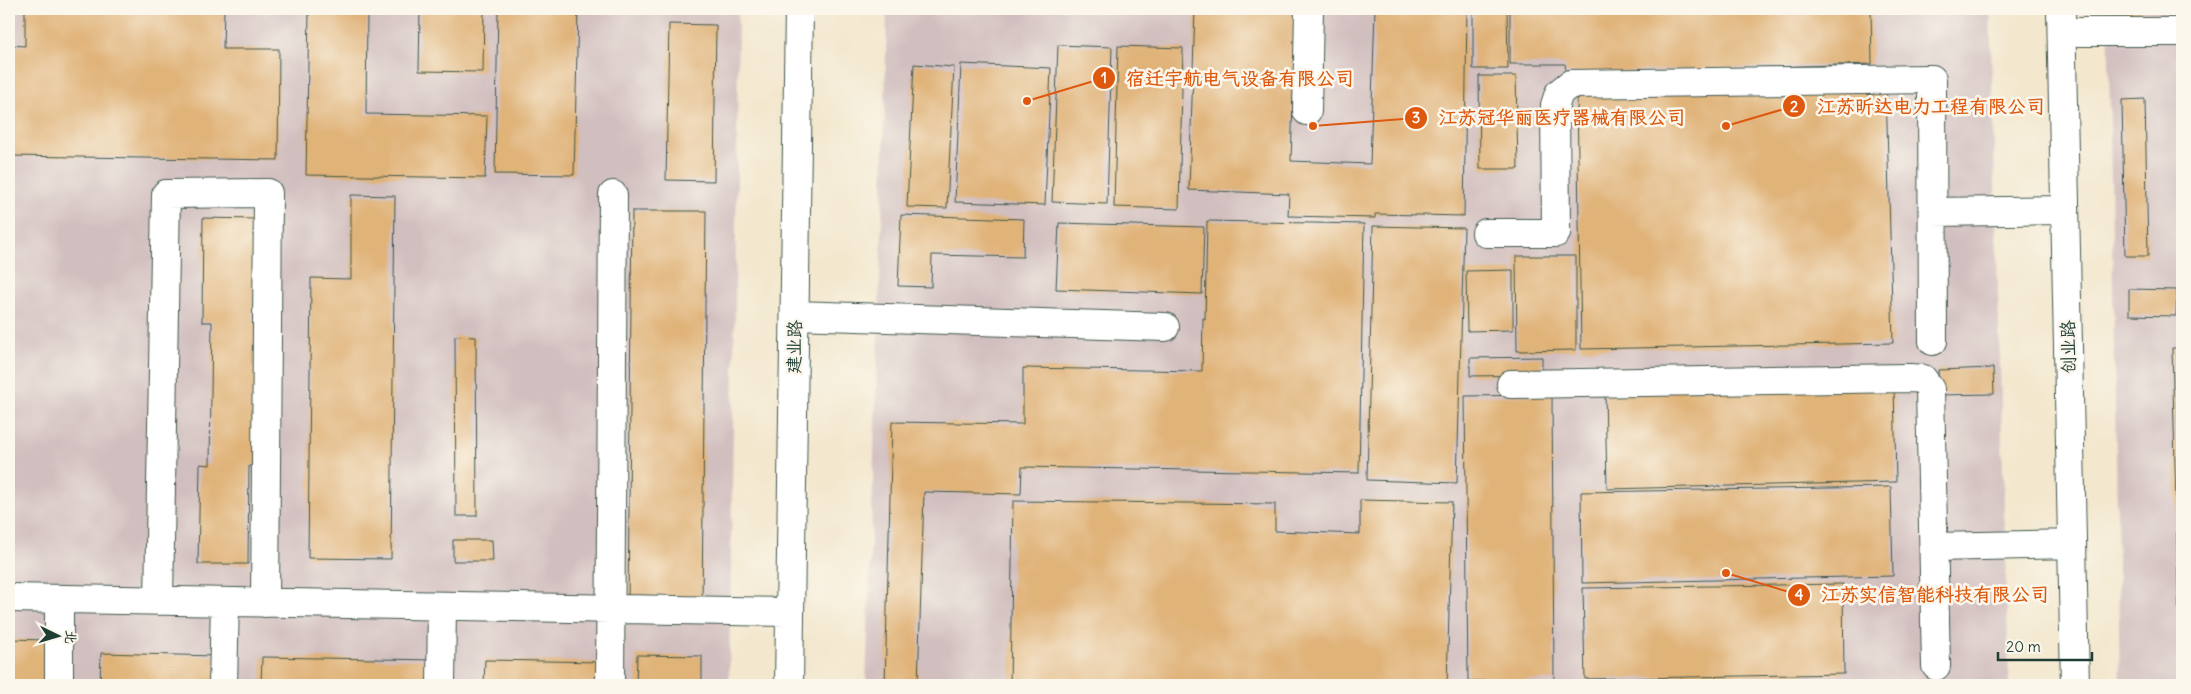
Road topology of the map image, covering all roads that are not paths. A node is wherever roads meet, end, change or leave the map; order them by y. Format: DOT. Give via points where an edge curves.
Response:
graph roads {
  1 [pos="799,9"];
  2 [pos="1309,9"];
  3 [pos="2062,20"];
  4 [pos="2182,32"];
  5 [pos="1307,111"];
  6 [pos="613,195"];
  7 [pos="2065,210"];
  8 [pos="1933,212"];
  9 [pos="1486,233"];
  10 [pos="794,315"];
  11 [pos="1165,327"];
  12 [pos="1933,341"];
  13 [pos="1511,384"];
  14 [pos="2072,544"];
  15 [pos="1934,547"];
  16 [pos="9,598"];
  17 [pos="60,599"];
  18 [pos="159,601"];
  19 [pos="225,602"];
  20 [pos="265,602"];
  21 [pos="442,606"];
  22 [pos="610,609"];
  23 [pos="790,612"];
  24 [pos="1936,666"];
  25 [pos="59,685"];
  26 [pos="223,685"];
  27 [pos="441,685"];
  28 [pos="610,685"];
  29 [pos="789,685"];
  30 [pos="2075,685"];
  1 -- 10 [label="street, 建业路"];
  2 -- 5 [label="street"];
  3 -- 4 [label="street"];
  3 -- 7 [label="street, 创业路"];
  6 -- 22 [label="street"];
  7 -- 8 [label="street"];
  7 -- 14 [label="street, 创业路"];
  8 -- 9 [label="street" via="1932,79 1570,84 1559,93 1555,105 1556,233"];
  8 -- 12 [label="street"];
  10 -- 11 [label="street"];
  10 -- 23 [label="street, 建业路"];
  13 -- 15 [label="street" via="1923,379 1930,389"];
  14 -- 15 [label="street"];
  14 -- 30 [label="street, 创业路"];
  15 -- 24 [label="street"];
  16 -- 17 [label="street"];
  17 -- 18 [label="street"];
  17 -- 25 [label="street"];
  18 -- 19 [label="street"];
  18 -- 20 [label="street" via="166,194 268,194"];
  19 -- 20 [label="street"];
  19 -- 26 [label="street"];
  20 -- 21 [label="street"];
  21 -- 22 [label="street"];
  21 -- 27 [label="street"];
  22 -- 23 [label="street"];
  22 -- 28 [label="street"];
  23 -- 29 [label="street, 建业路"];
}
